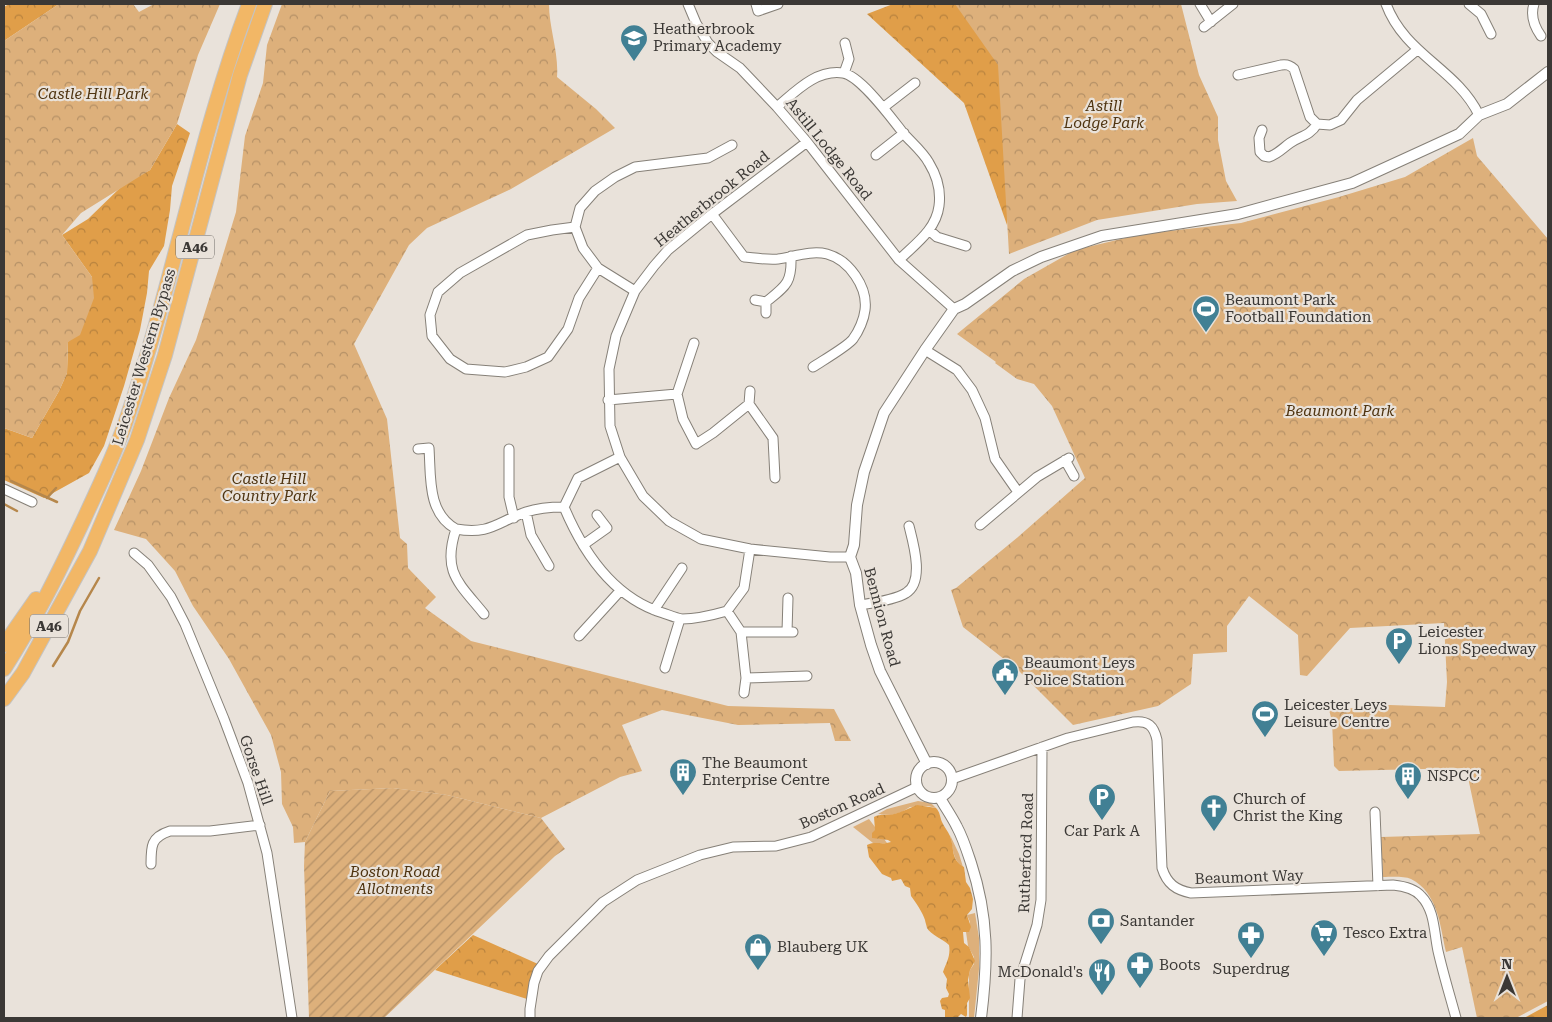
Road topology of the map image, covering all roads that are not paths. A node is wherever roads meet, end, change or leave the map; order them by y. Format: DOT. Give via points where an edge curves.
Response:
graph roads {
  1 [pos="249,4"];
  2 [pos="265,4"];
  3 [pos="688,4"];
  4 [pos="756,4"];
  5 [pos="778,4"];
  6 [pos="1200,4"];
  7 [pos="1233,4"];
  8 [pos="1386,4"];
  9 [pos="1469,4"];
  10 [pos="1534,4"];
  11 [pos="1491,34"];
  12 [pos="1541,36"];
  13 [pos="845,43"];
  14 [pos="1417,50"];
  15 [pos="1548,72"];
  16 [pos="844,73"];
  17 [pos="1238,75"];
  18 [pos="915,83"];
  19 [pos="777,107"];
  20 [pos="884,108"];
  21 [pos="1480,115"];
  22 [pos="1317,124"];
  23 [pos="1262,130"];
  24 [pos="904,133"];
  25 [pos="807,142"];
  26 [pos="732,145"];
  27 [pos="876,155"];
  28 [pos="712,214"];
  29 [pos="574,228"];
  30 [pos="929,230"];
  31 [pos="966,246"];
  32 [pos="791,256"];
  33 [pos="899,260"];
  34 [pos="598,268"];
  35 [pos="635,291"];
  36 [pos="755,300"];
  37 [pos="766,302"];
  38 [pos="954,309"];
  39 [pos="766,313"];
  40 [pos="694,343"];
  41 [pos="925,350"];
  42 [pos="813,367"];
  43 [pos="750,391"];
  44 [pos="677,394"];
  45 [pos="608,400"];
  46 [pos="749,404"];
  47 [pos="418,449"];
  48 [pos="509,449"];
  49 [pos="620,457"];
  50 [pos="1074,476"];
  51 [pos="775,478"];
  52 [pos="4,489"];
  53 [pos="1018,492"];
  54 [pos="32,502"];
  55 [pos="564,507"];
  56 [pos="526,512"];
  57 [pos="597,514"];
  58 [pos="514,518"];
  59 [pos="980,525"];
  60 [pos="909,526"];
  61 [pos="456,529"];
  62 [pos="74,540"];
  63 [pos="583,545"];
  64 [pos="750,549"];
  65 [pos="134,553"];
  66 [pos="850,557"];
  67 [pos="549,566"];
  68 [pos="682,568"];
  69 [pos="620,591"];
  70 [pos="788,598"];
  71 [pos="860,605"];
  72 [pos="654,610"];
  73 [pos="727,611"];
  74 [pos="484,614"];
  75 [pos="680,619"];
  76 [pos="741,632"];
  77 [pos="579,636"];
  78 [pos="4,644"];
  79 [pos="665,668"];
  80 [pos="4,669"];
  81 [pos="23,672"];
  82 [pos="807,676"];
  83 [pos="746,678"];
  84 [pos="744,693"];
  85 [pos="4,699"];
  86 [pos="4,709"];
  87 [pos="1042,746"];
  88 [pos="927,764"];
  89 [pos="952,779"];
  90 [pos="917,787"];
  91 [pos="940,798"];
  92 [pos="1375,812"];
  93 [pos="260,825"];
  94 [pos="151,864"];
  95 [pos="1378,886"];
  96 [pos="292,1018"];
  97 [pos="530,1018"];
  98 [pos="981,1018"];
  99 [pos="1017,1018"];
  100 [pos="1456,1018"];
  1 -- 62 [label="highway, Leicester Western Bypass / A46" via="224,78 127,419"];
  2 -- 81 [label="highway, Leicester Western Bypass / A46" via="240,75 165,354 137,440 90,551"];
  3 -- 19 [label="street, Astill Lodge Road" via="708,43 740,68"];
  4 -- 5 [label="street" via="758,11"];
  6 -- 7 [label="street" via="1207,25"];
  8 -- 14 [label="street" via="1399,30"];
  9 -- 11 [label="street" via="1480,14"];
  10 -- 12 [label="street" via="1533,19"];
  13 -- 16 [label="street" via="848,59"];
  14 -- 21 [label="street" via="1454,81"];
  14 -- 22 [label="street" via="1357,100 1341,120"];
  15 -- 21 [label="street" via="1507,104"];
  16 -- 19 [label="street" via="826,74 810,80"];
  16 -- 20 [label="street"];
  17 -- 22 [label="street" via="1286,64 1291,66 1310,117"];
  18 -- 20 [label="street"];
  19 -- 25 [label="street, Astill Lodge Road"];
  20 -- 24 [label="street"];
  21 -- 38 [label="street" via="1459,134 1352,183 1238,214 1102,236 1041,256"];
  22 -- 23 [label="street" via="1310,133 1269,158 1260,152"];
  24 -- 27 [label="street"];
  24 -- 30 [label="street" via="929,162 940,188 935,223"];
  25 -- 28 [label="street, Heatherbrook Road"];
  25 -- 33 [label="street, Astill Lodge Road"];
  26 -- 29 [label="street" via="708,158 635,167 615,176 580,208"];
  28 -- 32 [label="street" via="744,257 777,259"];
  28 -- 35 [label="street, Heatherbrook Road" via="668,250"];
  29 -- 34 [label="street" via="583,248"];
  29 -- 34 [label="street" via="527,235 460,273 438,292 430,315 432,336 450,359 466,369 505,372 548,357 568,329 579,298"];
  30 -- 31 [label="street" via="937,237"];
  30 -- 33 [label="street"];
  32 -- 37 [label="street" via="792,272 786,286"];
  32 -- 42 [label="street" via="826,254 842,260 862,291 865,309 853,340"];
  33 -- 38 [label="street, Astill Lodge Road"];
  34 -- 35 [label="street"];
  35 -- 45 [label="street, Heatherbrook Road" via="616,336 609,369"];
  36 -- 37 [label="street"];
  37 -- 39 [label="street"];
  38 -- 41 [label="street"];
  40 -- 44 [label="street"];
  41 -- 53 [label="street" via="957,370 972,390 985,418 995,459"];
  41 -- 66 [label="street" via="884,413 864,472"];
  43 -- 46 [label="street"];
  44 -- 45 [label="street"];
  44 -- 46 [label="street" via="683,419 696,444"];
  45 -- 49 [label="street, Heatherbrook Road" via="610,426"];
  46 -- 51 [label="street" via="773,438"];
  47 -- 61 [label="street" via="429,448 432,498 441,516"];
  48 -- 58 [label="street" via="510,498"];
  49 -- 55 [label="street" via="578,478"];
  49 -- 64 [label="street, Heatherbrook Road" via="642,496 669,521 701,539"];
  50 -- 53 [label="street" via="1067,459 1037,476"];
  52 -- 54 [label="street"];
  53 -- 59 [label="street"];
  55 -- 56 [label="street"];
  55 -- 63 [label="street"];
  56 -- 58 [label="street"];
  56 -- 67 [label="street" via="531,535"];
  57 -- 63 [label="street" via="607,528"];
  58 -- 61 [label="street" via="484,530"];
  60 -- 71 [label="street" via="916,569 912,587 900,596"];
  61 -- 74 [label="street" via="450,557 453,573"];
  62 -- 78 [label="highway, A46"];
  62 -- 80 [label="highway, A46" via="49,593"];
  63 -- 69 [label="street"];
  64 -- 66 [label="street, Heatherbrook Road"];
  64 -- 73 [label="street" via="744,588"];
  65 -- 93 [label="street, Gorse Hill" via="148,565 171,597 185,624 248,783"];
  66 -- 71 [label="street, Bennion Road" via="856,573"];
  68 -- 72 [label="street"];
  69 -- 72 [label="street"];
  69 -- 77 [label="street"];
  70 -- 76 [label="street" via="790,632"];
  71 -- 88 [label="street, Bennion Road" via="880,671"];
  72 -- 75 [label="street"];
  73 -- 75 [label="street"];
  73 -- 76 [label="street"];
  75 -- 79 [label="street"];
  76 -- 83 [label="street"];
  81 -- 85 [label="highway, A46"];
  81 -- 86 [label="highway, A46"];
  82 -- 83 [label="street"];
  83 -- 84 [label="street"];
  87 -- 89 [label="street, Beaumont Way"];
  87 -- 95 [label="street, Beaumont Way" via="1134,722 1142,721 1153,728 1157,740 1162,868 1168,882 1175,888 1191,893"];
  87 -- 99 [label="street, Rutherford Road" via="1041,900 1037,925 1020,979"];
  88 -- 89 [label="street" via="943,765 948,768"];
  88 -- 90 [label="street" via="919,771"];
  89 -- 91 [label="street" via="949,790"];
  90 -- 91 [label="street" via="929,798"];
  90 -- 97 [label="street, Boston Road" via="811,837 776,846 733,847 700,855 636,880 603,902 549,956 534,983"];
  91 -- 98 [label="street" via="958,828 978,885 985,920 985,987"];
  92 -- 95 [label="street"];
  93 -- 94 [label="street" via="164,833 151,847"];
  93 -- 96 [label="street, Gorse Hill"];
  95 -- 100 [label="street, Beaumont Way" via="1408,888 1426,901"];
}
